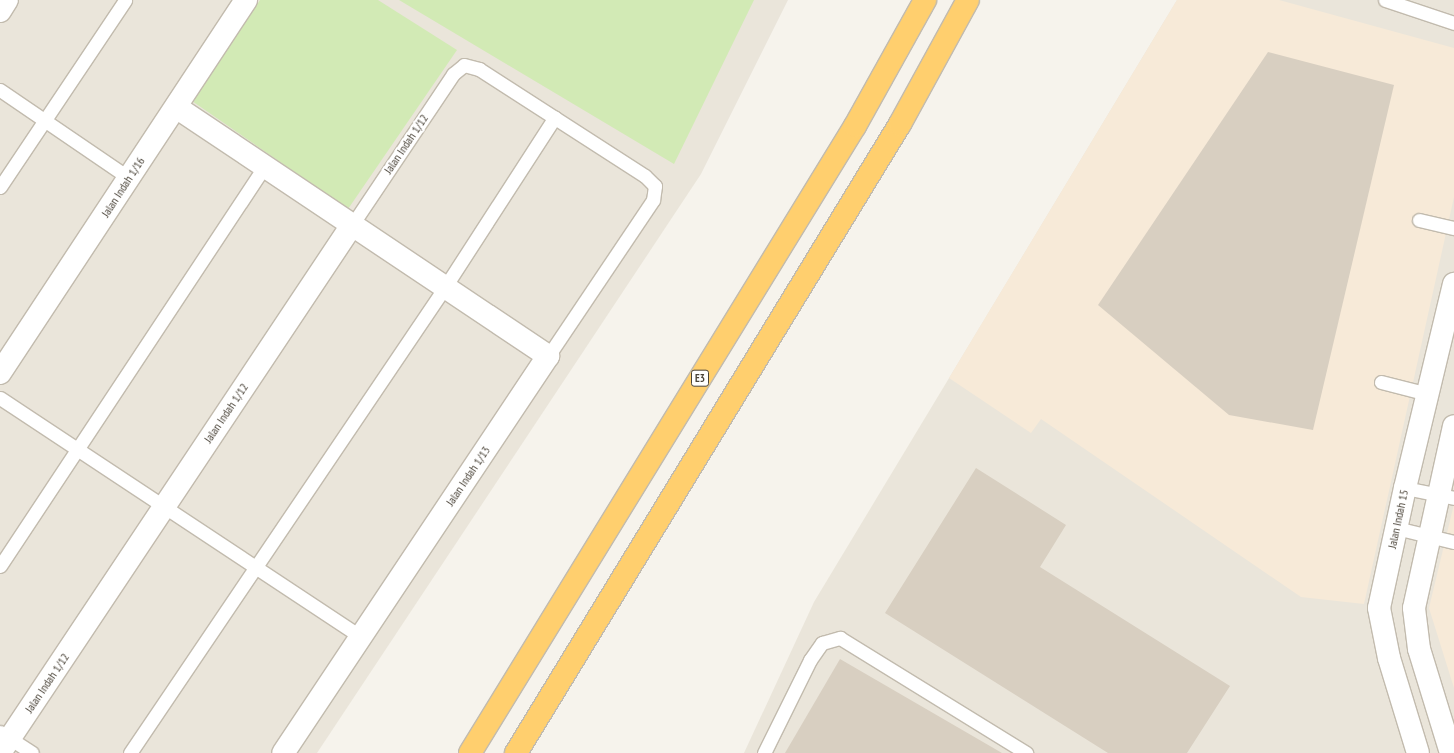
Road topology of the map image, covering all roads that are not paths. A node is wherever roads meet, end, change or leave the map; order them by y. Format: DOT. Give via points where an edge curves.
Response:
graph roads {
  1 [pos="7,0"];
  2 [pos="125,0"];
  3 [pos="246,0"];
  4 [pos="925,0"];
  5 [pos="968,0"];
  6 [pos="1384,0"];
  7 [pos="0,11"];
  8 [pos="1454,23"];
  9 [pos="0,90"];
  10 [pos="176,107"];
  11 [pos="555,117"];
  12 [pos="45,120"];
  13 [pos="264,166"];
  14 [pos="129,178"];
  15 [pos="0,187"];
  16 [pos="1419,220"];
  17 [pos="352,225"];
  18 [pos="1454,228"];
  19 [pos="1454,284"];
  20 [pos="445,287"];
  21 [pos="548,356"];
  22 [pos="0,373"];
  23 [pos="1381,382"];
  24 [pos="1428,394"];
  25 [pos="0,398"];
  26 [pos="1454,426"];
  27 [pos="77,450"];
  28 [pos="1405,488"];
  29 [pos="1446,496"];
  30 [pos="164,507"];
  31 [pos="1396,528"];
  32 [pos="1428,536"];
  33 [pos="1454,542"];
  34 [pos="0,566"];
  35 [pos="255,568"];
  36 [pos="361,637"];
  37 [pos="3,741"];
  38 [pos="32,753"];
  39 [pos="130,753"];
  40 [pos="283,753"];
  41 [pos="470,753"];
  42 [pos="516,753"];
  43 [pos="764,753"];
  44 [pos="1026,753"];
  45 [pos="1418,753"];
  46 [pos="1451,753"];
  1 -- 7 [label="street"];
  2 -- 12 [label="lane"];
  3 -- 10 [label="street, Jalan Indah 1/16"];
  4 -- 41 [label="highway, E3" via="855,126"];
  5 -- 42 [label="highway" via="900,124"];
  6 -- 8 [label="lane"];
  9 -- 12 [label="lane"];
  10 -- 13 [label="street"];
  10 -- 14 [label="street, Jalan Indah 1/16"];
  11 -- 17 [label="lane, Jalan Indah 1/12" via="479,69 464,65 453,74"];
  11 -- 20 [label="lane"];
  11 -- 21 [label="lane, Jalan Indah 1/13" via="651,180 656,192"];
  12 -- 14 [label="lane"];
  12 -- 15 [label="lane"];
  13 -- 17 [label="street"];
  13 -- 27 [label="lane"];
  14 -- 22 [label="street, Jalan Indah 1/16"];
  16 -- 18 [label="lane"];
  17 -- 20 [label="street"];
  17 -- 30 [label="street, Jalan Indah 1/12"];
  19 -- 24 [label="street, Jalan Indah 15"];
  20 -- 21 [label="street"];
  20 -- 35 [label="lane"];
  21 -- 36 [label="street, Jalan Indah 1/13"];
  23 -- 24 [label="lane"];
  24 -- 28 [label="street, Jalan Indah 15"];
  25 -- 27 [label="lane"];
  26 -- 29 [label="street"];
  27 -- 30 [label="lane"];
  27 -- 34 [label="lane"];
  28 -- 29 [label="lane"];
  28 -- 31 [label="street, Jalan Indah 15"];
  29 -- 32 [label="street"];
  30 -- 35 [label="lane"];
  30 -- 37 [label="street, Jalan Indah 1/12"];
  31 -- 32 [label="lane"];
  31 -- 45 [label="street, Jalan Indah 15" via="1379,608 1390,658"];
  32 -- 33 [label="lane"];
  32 -- 46 [label="street" via="1414,608 1418,648"];
  35 -- 36 [label="lane"];
  35 -- 39 [label="lane"];
  36 -- 40 [label="street, Jalan Indah 1/13"];
  37 -- 38 [label="lane"];
  43 -- 44 [label="lane" via="810,660 822,643 840,638"];
}
